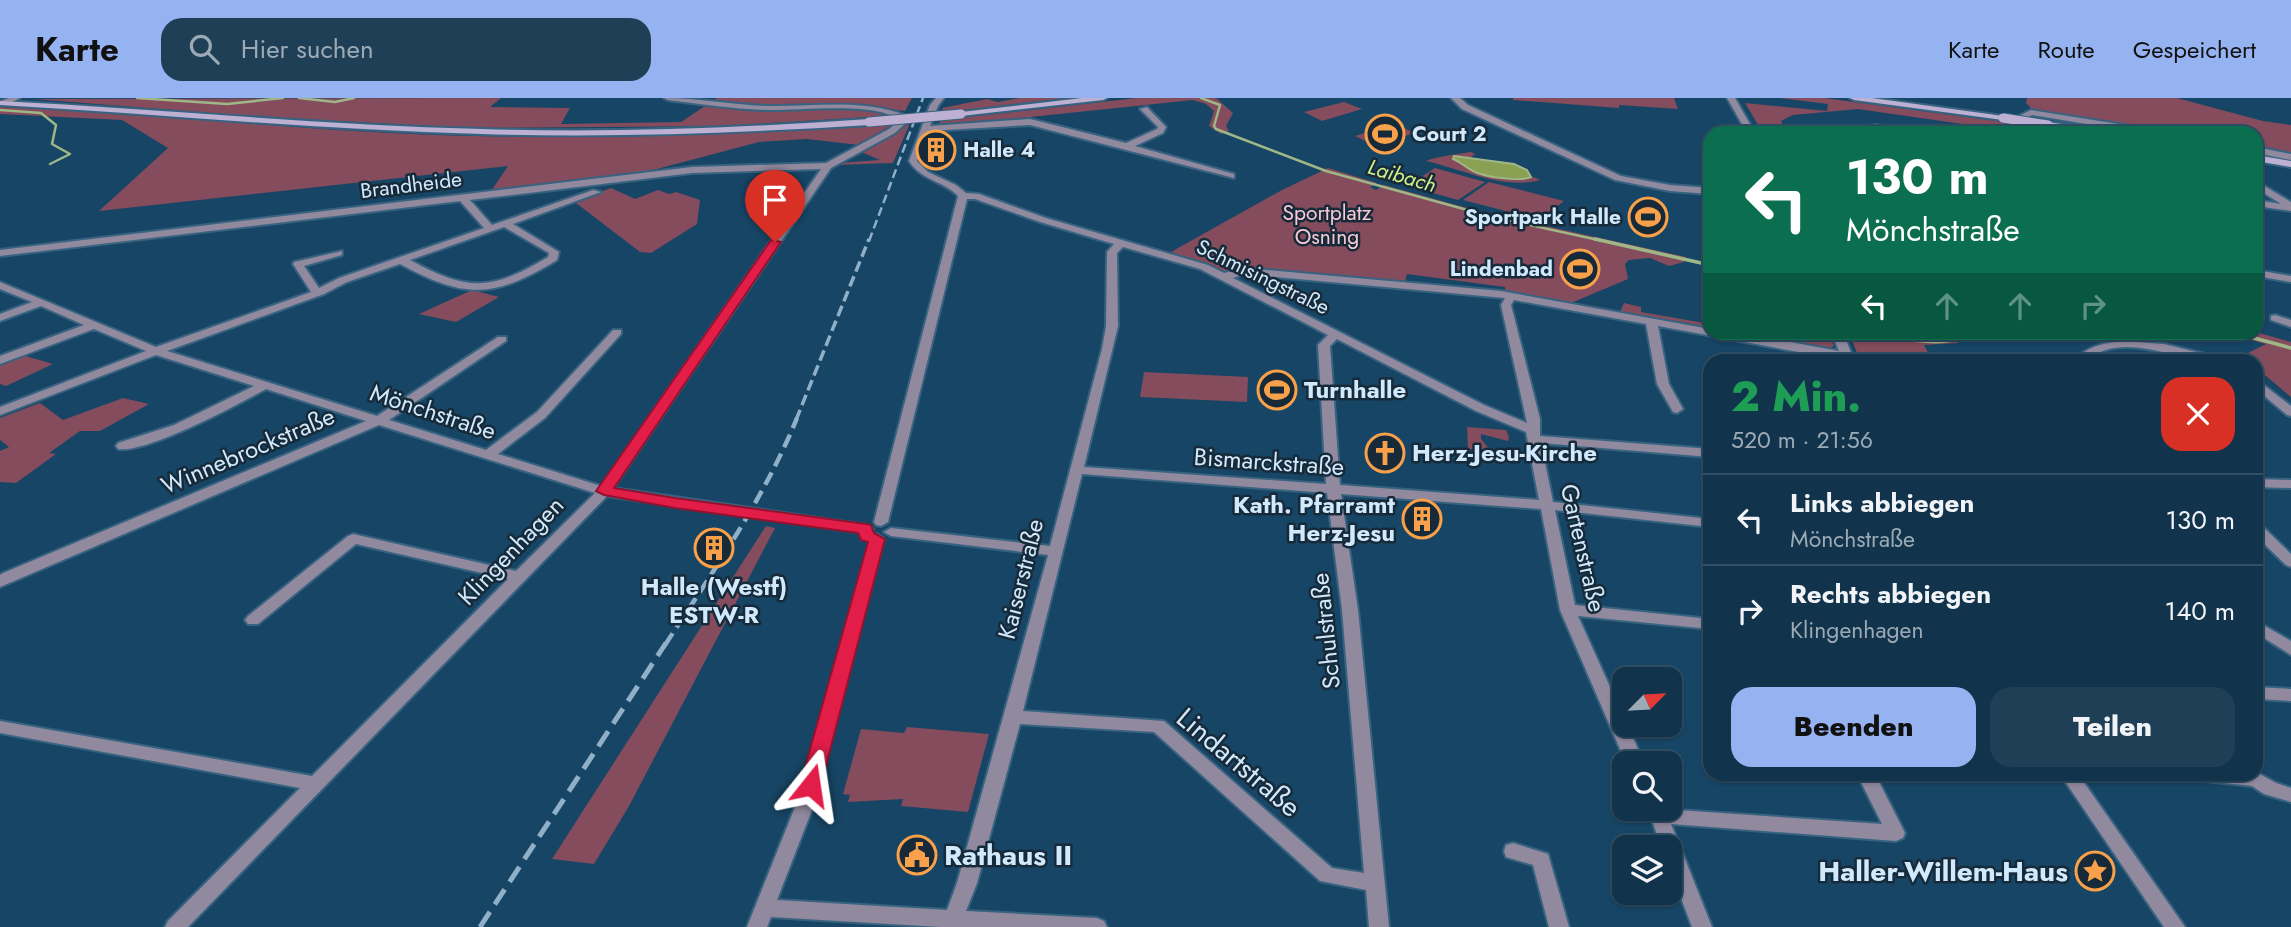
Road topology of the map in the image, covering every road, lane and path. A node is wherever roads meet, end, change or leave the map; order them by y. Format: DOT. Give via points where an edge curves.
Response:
graph roads {
  1 [pos="16,98"];
  2 [pos="668,98"];
  3 [pos="940,98"];
  4 [pos="1103,98"];
  5 [pos="1455,98"];
  6 [pos="1731,98"];
  7 [pos="1854,98"];
  8 [pos="2,103"];
  9 [pos="1929,103"];
  10 [pos="1144,109"];
  11 [pos="1747,126"];
  12 [pos="2028,126"];
  13 [pos="2055,126"];
  14 [pos="2114,126"];
  15 [pos="924,129"];
  16 [pos="1127,146"];
  17 [pos="2263,151"];
  18 [pos="2291,157"];
  19 [pos="2263,159"];
  20 [pos="2291,164"];
  21 [pos="828,166"];
  22 [pos="1231,176"];
  23 [pos="2263,189"];
  24 [pos="1703,190"];
  25 [pos="596,192"];
  26 [pos="963,196"];
  27 [pos="463,198"];
  28 [pos="2263,204"];
  29 [pos="2291,207"];
  30 [pos="506,223"];
  31 [pos="491,229"];
  32 [pos="1121,243"];
  33 [pos="0,253"];
  34 [pos="338,253"];
  35 [pos="402,261"];
  36 [pos="2263,274"];
  37 [pos="1223,277"];
  38 [pos="2291,279"];
  39 [pos="0,285"];
  40 [pos="317,293"];
  41 [pos="1511,296"];
  42 [pos="40,303"];
  43 [pos="0,318"];
  44 [pos="2275,318"];
  45 [pos="1651,321"];
  46 [pos="2291,324"];
  47 [pos="94,325"];
  48 [pos="1703,330"];
  49 [pos="617,332"];
  50 [pos="1335,335"];
  51 [pos="502,339"];
  52 [pos="1754,340"];
  53 [pos="156,351"];
  54 [pos="1826,354"];
  55 [pos="2088,354"];
  56 [pos="2194,354"];
  57 [pos="0,360"];
  58 [pos="265,385"];
  59 [pos="2263,389"];
  60 [pos="1677,409"];
  61 [pos="0,411"];
  62 [pos="2291,412"];
  63 [pos="381,419"];
  64 [pos="1533,435"];
  65 [pos="123,446"];
  66 [pos="1703,452"];
  67 [pos="489,454"];
  68 [pos="1076,470"];
  69 [pos="2263,483"];
  70 [pos="2291,484"];
  71 [pos="1333,489"];
  72 [pos="604,491"];
  73 [pos="1545,505"];
  74 [pos="1703,522"];
  75 [pos="878,531"];
  76 [pos="2263,535"];
  77 [pos="1055,551"];
  78 [pos="2291,562"];
  79 [pos="520,576"];
  80 [pos="3,578"];
  81 [pos="1568,610"];
  82 [pos="253,620"];
  83 [pos="1703,623"];
  84 [pos="2263,631"];
  85 [pos="2291,649"];
  86 [pos="2263,693"];
  87 [pos="2291,695"];
  88 [pos="1013,717"];
  89 [pos="0,727"];
  90 [pos="1630,751"];
  91 [pos="1870,781"];
  92 [pos="2073,781"];
  93 [pos="2259,781"];
  94 [pos="317,784"];
  95 [pos="2291,795"];
  96 [pos="1682,814"];
  97 [pos="1661,821"];
  98 [pos="1513,851"];
  99 [pos="1374,883"];
  100 [pos="766,908"];
  101 [pos="952,922"];
  102 [pos="175,927"];
  103 [pos="757,927"];
  104 [pos="1097,927"];
  105 [pos="1379,927"];
  106 [pos="1559,927"];
  107 [pos="1702,927"];
  108 [pos="2175,927"];
  1 -- 8 [label="street"];
  2 -- 21 [label="street" via="763,108 873,108 904,118 900,126"];
  3 -- 15 [label="street, Schmisingstraße"];
  4 -- 8 [label="main road, bridge" via="869,122 563,133 432,131"];
  5 -- 24 [label="street" via="1465,107 1607,175"];
  6 -- 11 [label="street"];
  7 -- 9 [label="main road"];
  9 -- 13 [label="main road, bridge"];
  10 -- 16 [label="street" via="1162,127"];
  12 -- 14 [label="street" via="2023,116 2031,112"];
  15 -- 16 [label="street" via="1026,121"];
  15 -- 26 [label="street, Schmisingstraße" via="913,161 917,170 958,189"];
  16 -- 22 [label="street"];
  17 -- 18 [label="street"];
  19 -- 20 [label="main road"];
  21 -- 27 [label="street, Brandheide" via="692,170"];
  21 -- 72 [label="street, Klingenhagen"];
  23 -- 29 [label="street"];
  25 -- 30 [label="street"];
  26 -- 32 [label="street, Schmisingstraße" via="976,196"];
  26 -- 75 [label="street"];
  27 -- 31 [label="street"];
  27 -- 33 [label="street, Brandheide"];
  28 -- 29 [label="street"];
  30 -- 31 [label="street"];
  30 -- 35 [label="street" via="554,252 553,258 479,288 434,278"];
  31 -- 35 [label="street"];
  32 -- 37 [label="street, Schmisingstraße"];
  32 -- 68 [label="street, Kaiserstraße" via="1112,252 1112,326"];
  34 -- 40 [label="street" via="298,264"];
  35 -- 40 [label="street"];
  36 -- 38 [label="street"];
  37 -- 41 [label="street" via="1244,271"];
  37 -- 50 [label="street, Schmisingstraße"];
  39 -- 42 [label="street, Mönchstraße"];
  40 -- 53 [label="street"];
  41 -- 45 [label="street"];
  41 -- 64 [label="street, Gartenstraße" via="1506,305 1534,419"];
  42 -- 43 [label="street"];
  42 -- 47 [label="street, Mönchstraße"];
  44 -- 46 [label="street"];
  45 -- 48 [label="street"];
  45 -- 60 [label="street" via="1663,384"];
  47 -- 53 [label="street, Mönchstraße"];
  47 -- 57 [label="street"];
  49 -- 67 [label="street" via="550,407"];
  50 -- 64 [label="street, Schmisingstraße"];
  50 -- 71 [label="street, Schulstraße" via="1324,345"];
  51 -- 63 [label="street, Winnebrockstraße"];
  52 -- 54 [label="street"];
  53 -- 58 [label="street, Mönchstraße"];
  53 -- 61 [label="street"];
  55 -- 56 [label="street" via="2098,348 2146,345"];
  58 -- 63 [label="street, Mönchstraße"];
  58 -- 65 [label="street" via="152,439"];
  59 -- 62 [label="street"];
  63 -- 67 [label="street, Mönchstraße"];
  63 -- 80 [label="street, Winnebrockstraße"];
  64 -- 66 [label="street, Schmisingstraße"];
  64 -- 73 [label="street, Gartenstraße"];
  67 -- 72 [label="street, Mönchstraße"];
  68 -- 71 [label="street, Bismarckstraße"];
  68 -- 77 [label="street, Kaiserstraße"];
  69 -- 70 [label="street"];
  71 -- 73 [label="street, Bismarckstraße"];
  71 -- 99 [label="street, Schulstraße" via="1350,610"];
  72 -- 75 [label="street, Mönchstraße"];
  72 -- 79 [label="street, Klingenhagen"];
  73 -- 74 [label="street, Bismarckstraße"];
  73 -- 81 [label="street, Gartenstraße"];
  75 -- 77 [label="street, Mönchstraße"];
  75 -- 100 [label="street" via="806,802"];
  76 -- 78 [label="street"];
  77 -- 88 [label="street, Kaiserstraße"];
  79 -- 82 [label="street" via="353,539"];
  79 -- 94 [label="street, Klingenhagen"];
  81 -- 83 [label="street"];
  81 -- 90 [label="street, Gartenstraße"];
  84 -- 85 [label="street"];
  86 -- 87 [label="street"];
  88 -- 99 [label="street, Lindartstraße" via="1158,726 1327,875"];
  88 -- 101 [label="street, Kaiserstraße"];
  89 -- 94 [label="street"];
  91 -- 96 [label="street" via="1896,833"];
  92 -- 108 [label="street"];
  93 -- 95 [label="street"];
  94 -- 102 [label="street, Klingenhagen"];
  97 -- 107 [label="street"];
  98 -- 106 [label="street" via="1541,860"];
  99 -- 105 [label="street, Schulstraße"];
  100 -- 101 [label="street"];
  100 -- 103 [label="street"];
  101 -- 104 [label="street"];
}
